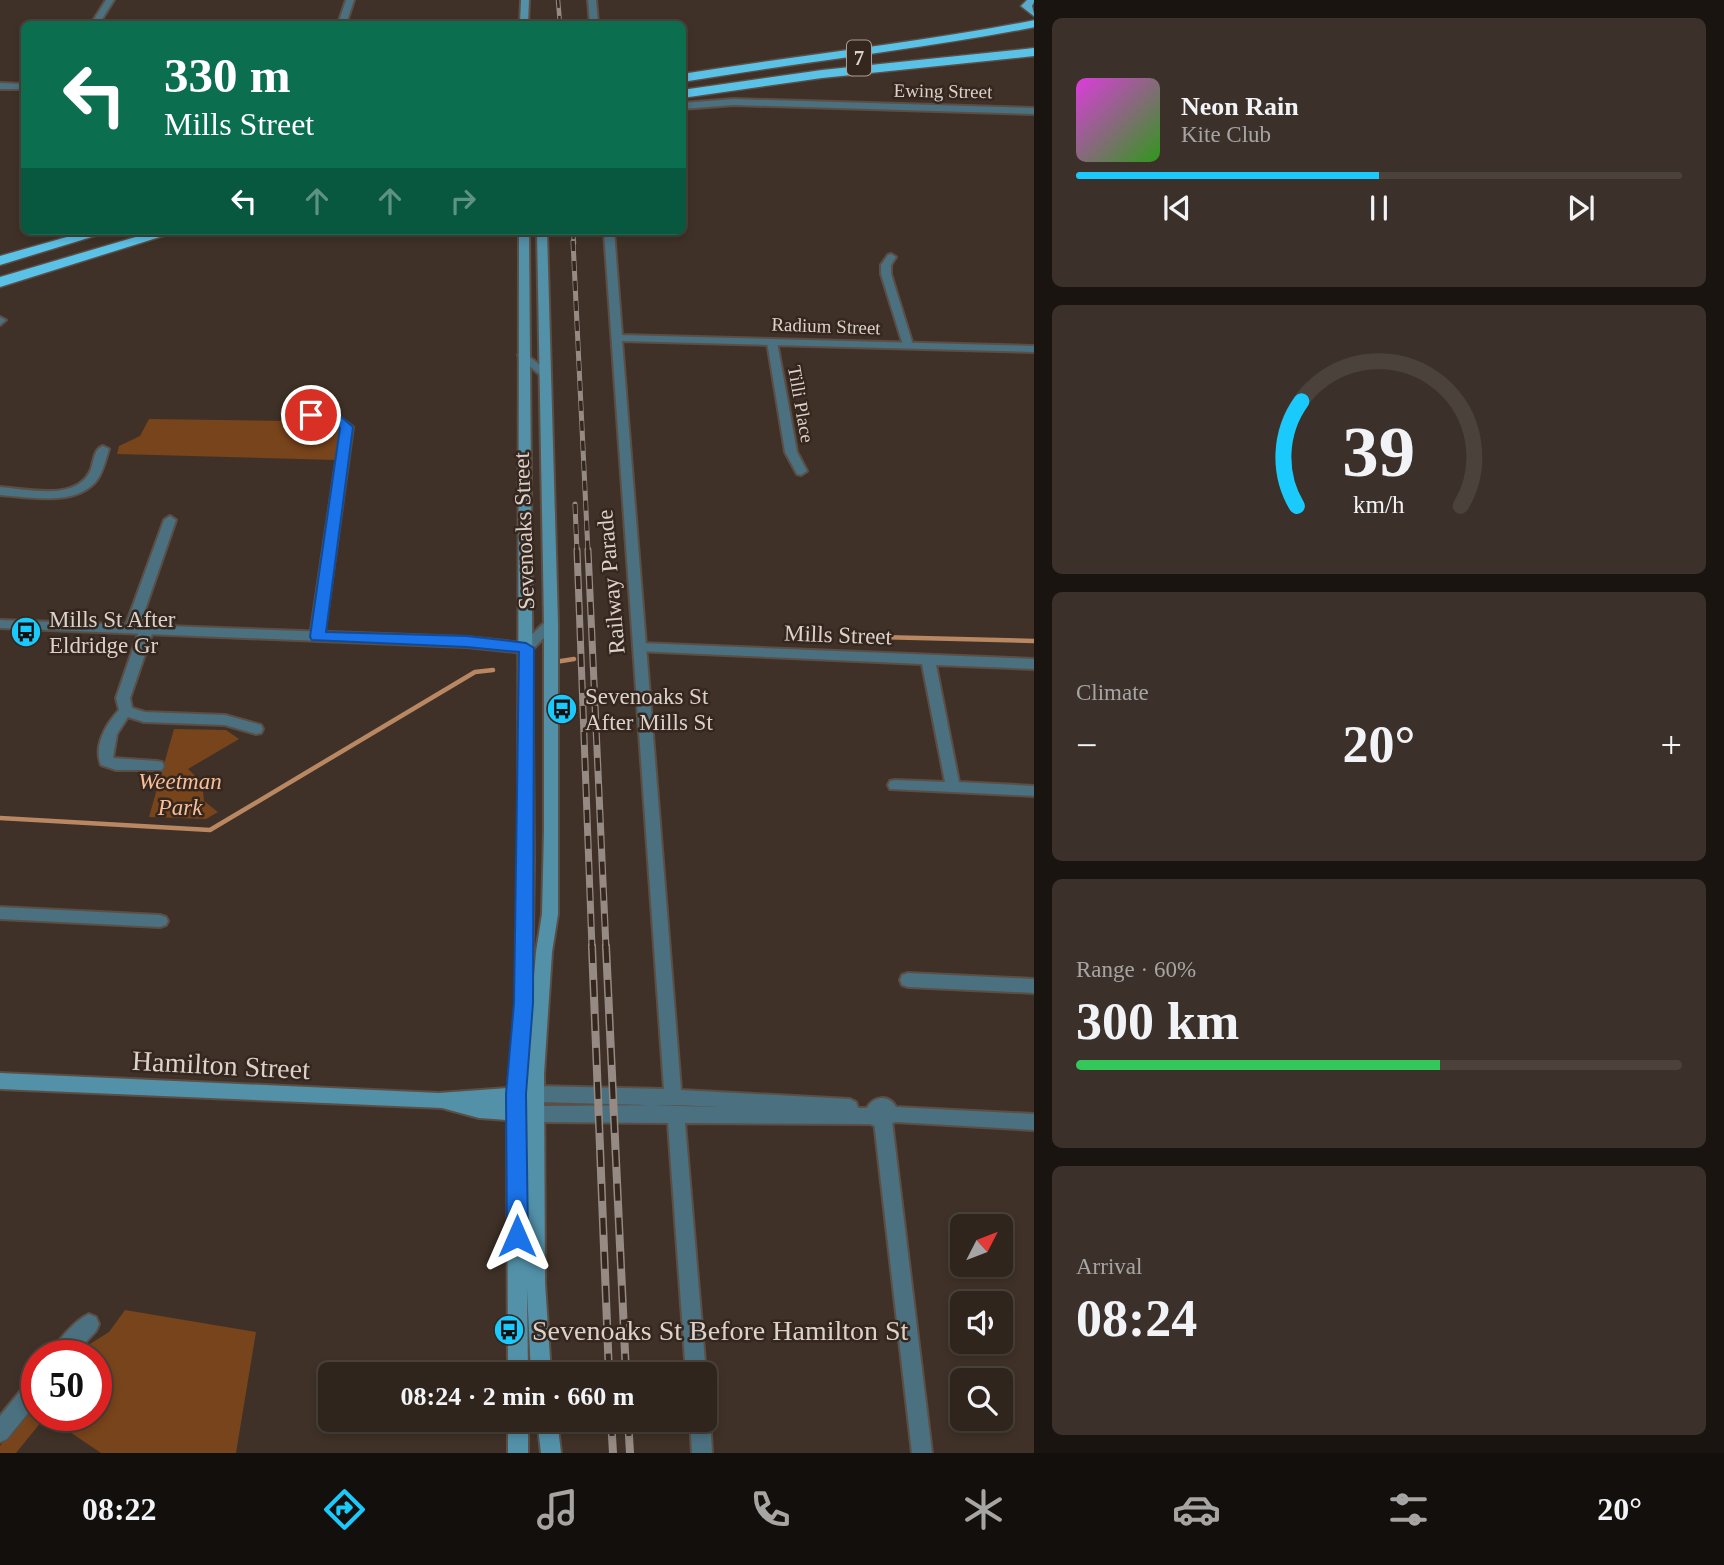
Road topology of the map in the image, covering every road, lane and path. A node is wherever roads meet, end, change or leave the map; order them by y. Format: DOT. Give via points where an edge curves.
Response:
graph roads {
  1 [pos="110,0"];
  2 [pos="350,0"];
  3 [pos="524,0"];
  4 [pos="592,0"];
  5 [pos="1030,13"];
  6 [pos="97,21"];
  7 [pos="343,21"];
  8 [pos="524,21"];
  9 [pos="594,21"];
  10 [pos="964,23"];
  11 [pos="915,30"];
  12 [pos="1034,43"];
  13 [pos="1034,52"];
  14 [pos="886,68"];
  15 [pos="686,75"];
  16 [pos="686,75"];
  17 [pos="686,82"];
  18 [pos="0,86"];
  19 [pos="21,87"];
  20 [pos="686,93"];
  21 [pos="686,106"];
  22 [pos="1034,111"];
  23 [pos="90,235"];
  24 [pos="144,235"];
  25 [pos="158,235"];
  26 [pos="524,235"];
  27 [pos="542,235"];
  28 [pos="609,235"];
  29 [pos="891,257"];
  30 [pos="0,261"];
  31 [pos="0,281"];
  32 [pos="616,338"];
  33 [pos="772,342"];
  34 [pos="908,345"];
  35 [pos="543,348"];
  36 [pos="1034,349"];
  37 [pos="523,355"];
  38 [pos="544,373"];
  39 [pos="288,414"];
  40 [pos="103,449"];
  41 [pos="801,471"];
  42 [pos="0,491"];
  43 [pos="170,520"];
  44 [pos="0,624"];
  45 [pos="551,624"];
  46 [pos="138,630"];
  47 [pos="317,637"];
  48 [pos="529,643"];
  49 [pos="641,648"];
  50 [pos="928,659"];
  51 [pos="551,660"];
  52 [pos="1034,664"];
  53 [pos="126,711"];
  54 [pos="256,729"];
  55 [pos="156,766"];
  56 [pos="895,785"];
  57 [pos="953,788"];
  58 [pos="1034,791"];
  59 [pos="0,913"];
  60 [pos="160,921"];
  61 [pos="908,979"];
  62 [pos="1034,986"];
  63 [pos="0,1081"];
  64 [pos="536,1094"];
  65 [pos="516,1103"];
  66 [pos="674,1105"];
  67 [pos="536,1114"];
  68 [pos="881,1115"];
  69 [pos="1034,1122"];
  70 [pos="89,1324"];
  71 [pos="74,1340"];
  72 [pos="518,1362"];
  73 [pos="540,1362"];
  74 [pos="695,1362"];
  75 [pos="21,1406"];
  76 [pos="0,1432"];
  77 [pos="518,1432"];
  78 [pos="549,1432"];
  79 [pos="701,1432"];
  80 [pos="519,1453"];
  81 [pos="551,1453"];
  82 [pos="702,1453"];
  83 [pos="922,1453"];
  1 -- 6 [label="street"];
  2 -- 7 [label="street"];
  3 -- 8 [label="main road"];
  4 -- 9 [label="street"];
  5 -- 10 [label="highway"];
  5 -- 15 [label="highway, 7" via="966,37"];
  5 -- 17 [label="highway, 7" via="949,47"];
  11 -- 16 [label="highway, 7" via="768,55"];
  12 -- 14 [label="highway"];
  13 -- 14 [label="highway, 7"];
  14 -- 20 [label="highway"];
  18 -- 19 [label="street"];
  21 -- 22 [label="street, Ewing Street"];
  23 -- 30 [label="highway"];
  24 -- 31 [label="highway"];
  25 -- 31 [label="highway"];
  26 -- 37 [label="main road, Sevenoaks Street"];
  27 -- 35 [label="main road, Sevenoaks Street"];
  28 -- 32 [label="street, Railway Parade"];
  29 -- 34 [label="street" via="886,274"];
  32 -- 33 [label="street, Radium Street"];
  32 -- 49 [label="street, Railway Parade"];
  33 -- 34 [label="street, Radium Street"];
  33 -- 41 [label="street, Tilli Place" via="791,452"];
  34 -- 36 [label="street, Radium Street"];
  35 -- 37 [label="street"];
  35 -- 38 [label="main road, Sevenoaks Street"];
  37 -- 38 [label="street"];
  37 -- 48 [label="main road, Sevenoaks Street"];
  38 -- 45 [label="main road, Sevenoaks Street"];
  39 -- 47 [label="street" via="333,417 346,427"];
  40 -- 42 [label="street" via="91,480 78,490"];
  43 -- 46 [label="street"];
  44 -- 46 [label="street"];
  45 -- 48 [label="street"];
  45 -- 51 [label="main road, Sevenoaks Street"];
  46 -- 47 [label="street"];
  46 -- 53 [label="street" via="123,698"];
  47 -- 48 [label="street"];
  48 -- 51 [label="street"];
  48 -- 65 [label="main road, Sevenoaks Street" via="524,1003"];
  49 -- 50 [label="street, Mills Street"];
  49 -- 66 [label="street, Railway Parade"];
  50 -- 52 [label="street, Mills Street"];
  50 -- 57 [label="street"];
  51 -- 64 [label="main road, Sevenoaks Street" via="550,914"];
  53 -- 54 [label="street" via="144,717 225,720"];
  53 -- 55 [label="street" via="113,729 104,753 106,761"];
  56 -- 57 [label="street"];
  57 -- 58 [label="street"];
  59 -- 60 [label="street"];
  61 -- 62 [label="street"];
  63 -- 65 [label="main road, Hamilton Street" via="439,1101 479,1110"];
  64 -- 65 [label="main road, Hamilton Street"];
  64 -- 66 [label="street, Hamilton Street"];
  64 -- 67 [label="main road, Sevenoaks Street"];
  65 -- 67 [label="main road, Hamilton Street"];
  65 -- 72 [label="main road, Sevenoaks Street"];
  66 -- 67 [label="street, Hamilton Street"];
  66 -- 68 [label="street, Hamilton Street"];
  66 -- 74 [label="street, Railway Parade"];
  67 -- 73 [label="main road, Sevenoaks Street" via="535,1270"];
  68 -- 69 [label="street, Hamilton Street"];
  68 -- 83 [label="street"];
  70 -- 71 [label="street"];
  75 -- 76 [label="street"];
  77 -- 80 [label="main road"];
  78 -- 81 [label="main road"];
  79 -- 82 [label="street"];
}
